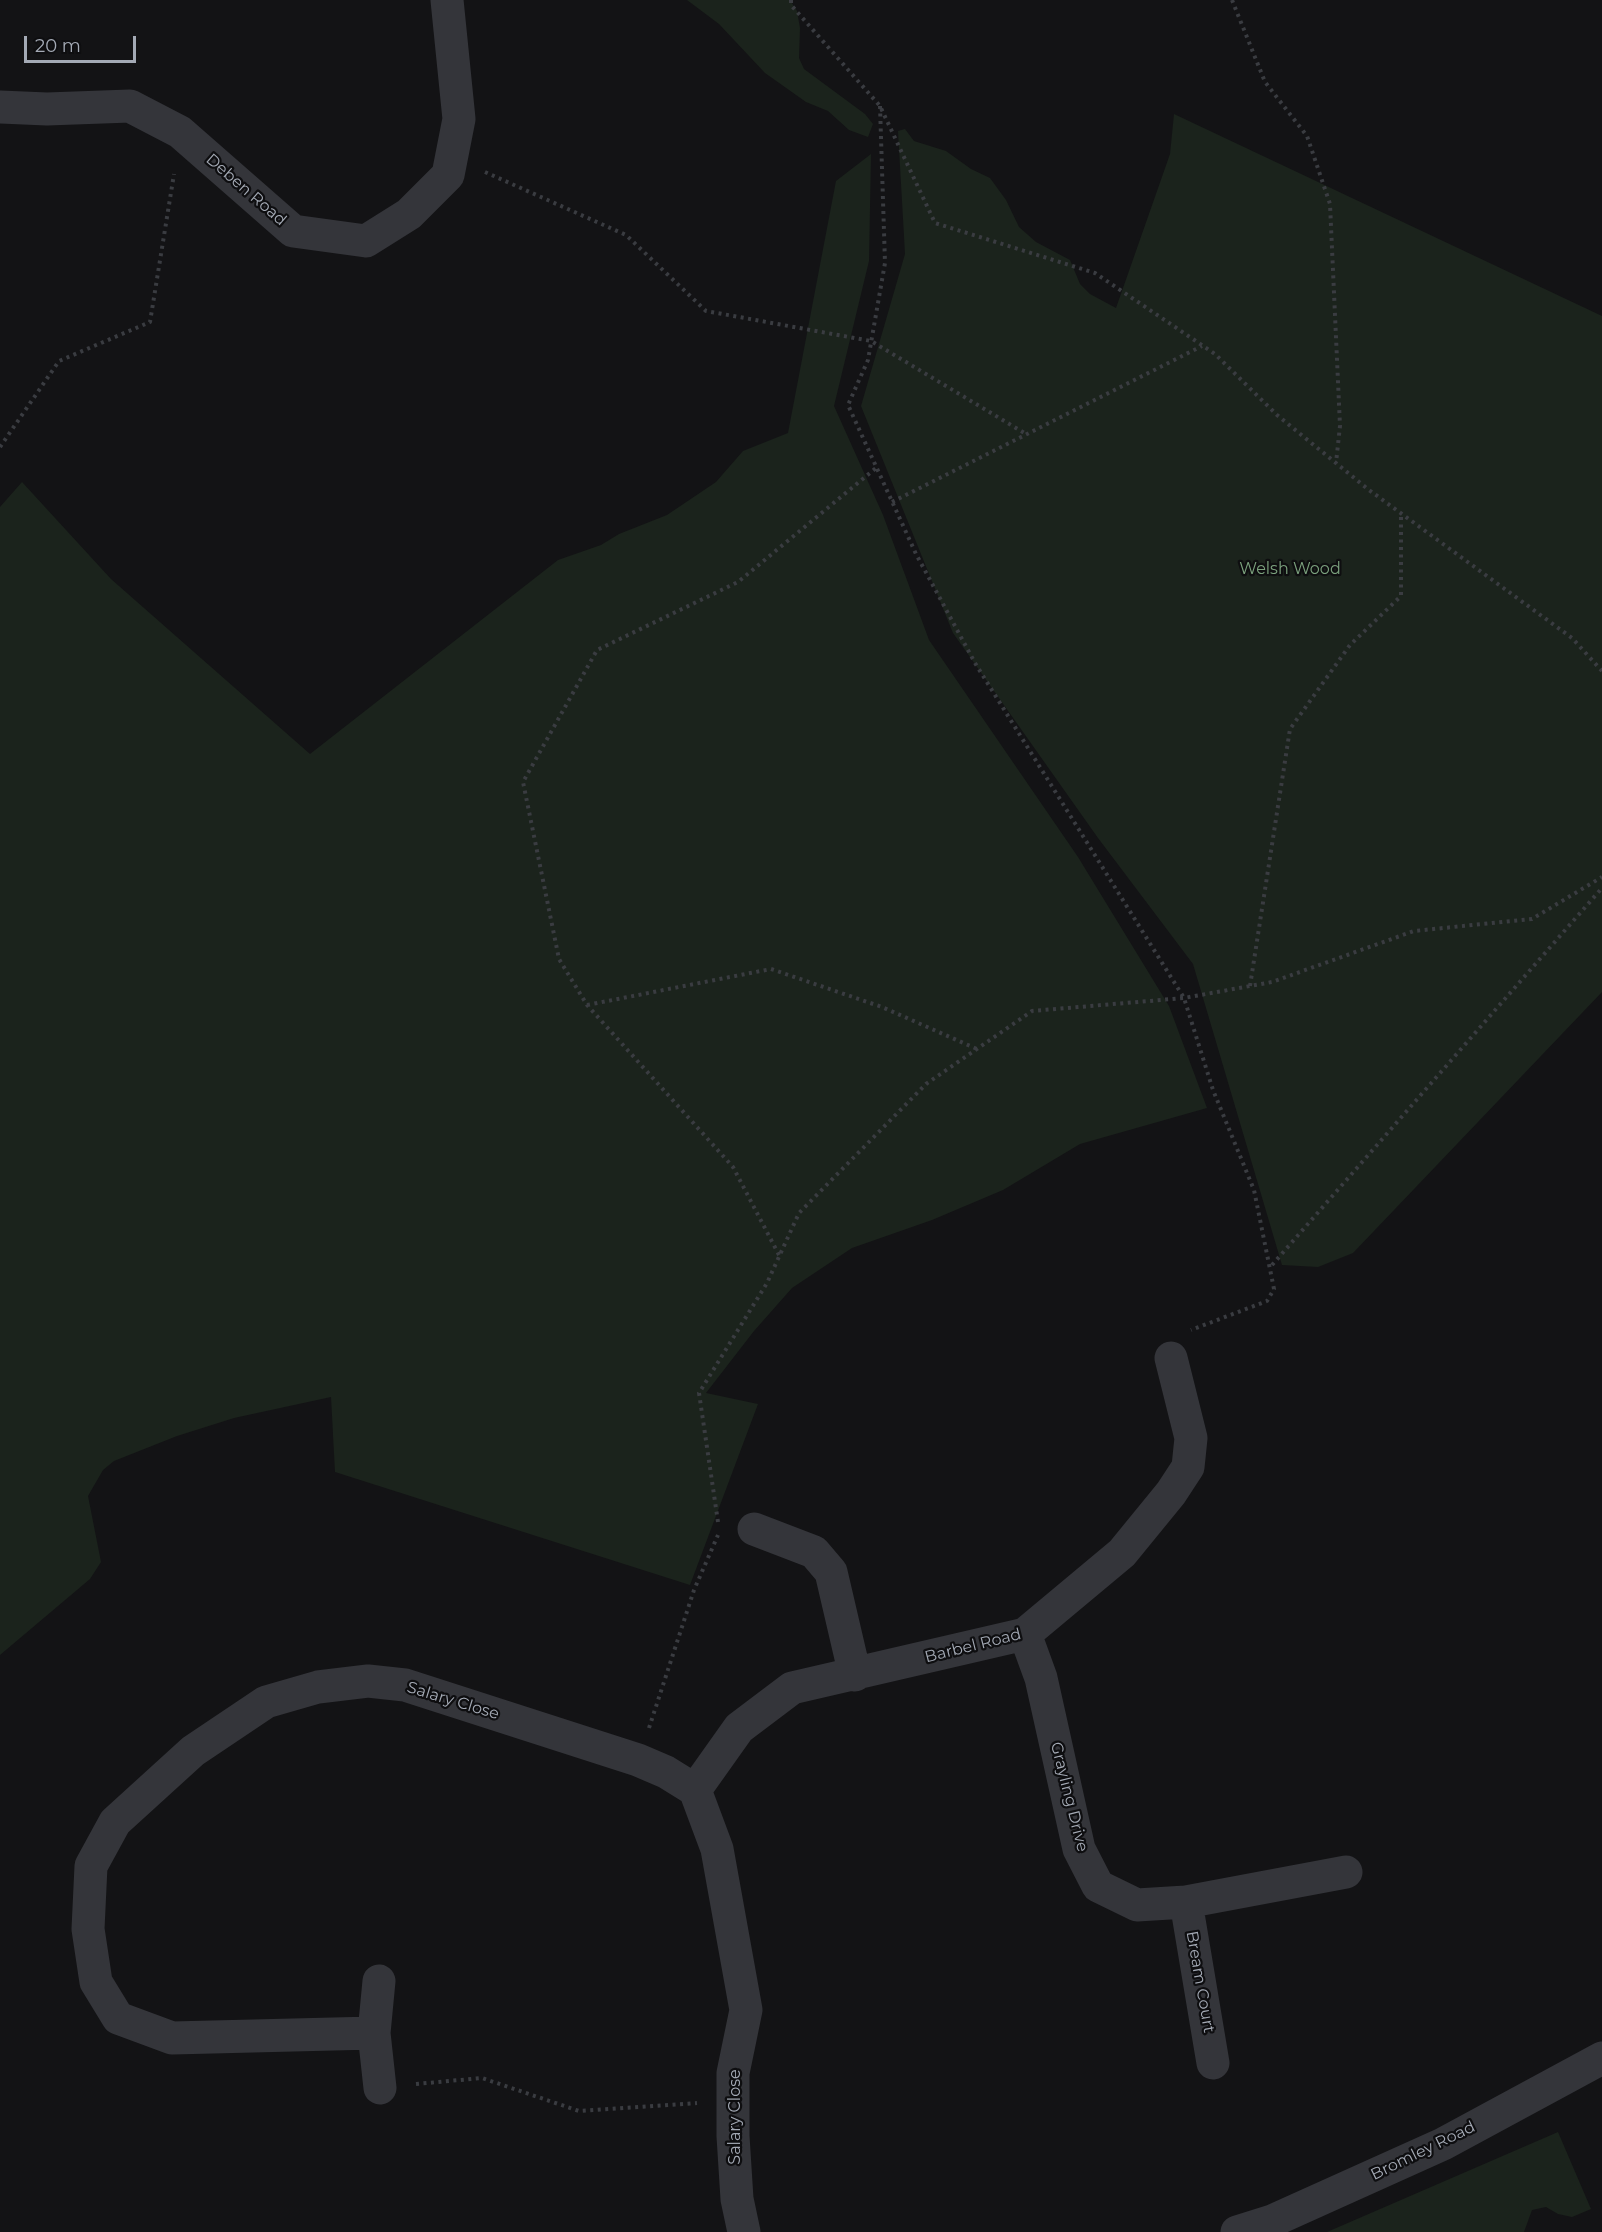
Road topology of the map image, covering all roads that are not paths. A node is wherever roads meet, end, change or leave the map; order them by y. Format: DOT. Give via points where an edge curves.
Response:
graph roads {
  1 [pos="447,0"];
  2 [pos="0,107"];
  3 [pos="1171,1358"];
  4 [pos="754,1529"];
  5 [pos="1026,1634"];
  6 [pos="855,1675"];
  7 [pos="696,1790"];
  8 [pos="1346,1872"];
  9 [pos="1186,1902"];
  10 [pos="379,1981"];
  11 [pos="374,2033"];
  12 [pos="1602,2058"];
  13 [pos="1214,2063"];
  14 [pos="380,2088"];
  15 [pos="744,2232"];
  16 [pos="1237,2232"];
  1 -- 2 [label="street, Deben Road" via="459,119 448,175 409,214 366,241 293,231 180,132 130,106"];
  3 -- 5 [label="street, Barbel Road" via="1191,1438 1188,1467 1122,1553"];
  4 -- 6 [label="street" via="814,1552 831,1572"];
  5 -- 6 [label="street, Barbel Road"];
  5 -- 9 [label="street, Grayling Drive" via="1041,1678 1079,1849 1098,1886 1137,1905"];
  6 -- 7 [label="street, Barbel Road" via="792,1688 739,1728"];
  7 -- 11 [label="street, Salary Close" via="638,1760 405,1685 368,1681 318,1687 266,1702 193,1751 115,1822 92,1866 88,1929 96,1982 118,2018 172,2038"];
  7 -- 15 [label="street, Salary Close" via="717,1849 746,2010 733,2073 737,2199"];
  8 -- 9 [label="street, Grayling Drive"];
  9 -- 13 [label="street, Bream Court"];
  10 -- 11 [label="street"];
  11 -- 14 [label="street"];
  12 -- 16 [label="street, Bromley Road" via="1443,2144 1272,2221"];
}
